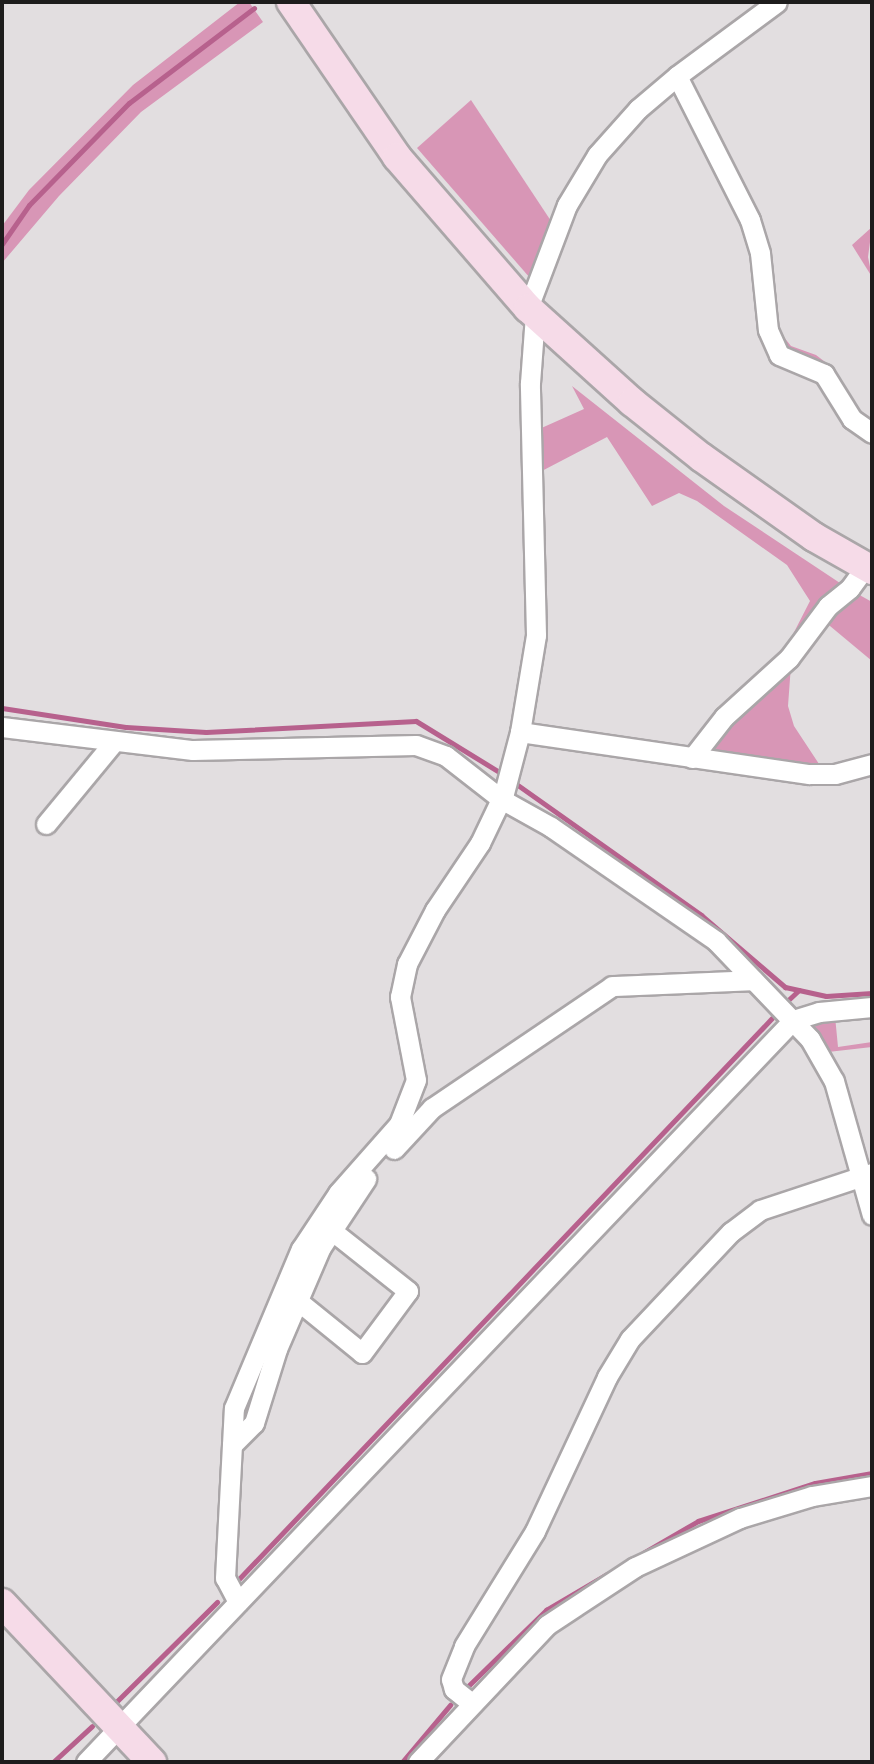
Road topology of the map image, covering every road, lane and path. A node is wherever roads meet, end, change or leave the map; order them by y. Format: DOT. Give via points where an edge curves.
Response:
graph roads {
  1 [pos="291,2"];
  2 [pos="777,2"];
  3 [pos="677,76"];
  4 [pos="532,312"];
  5 [pos="872,433"];
  6 [pos="869,568"];
  7 [pos="2,727"];
  8 [pos="520,732"];
  9 [pos="113,743"];
  10 [pos="692,758"];
  11 [pos="872,764"];
  12 [pos="502,796"];
  13 [pos="46,824"];
  14 [pos="753,980"];
  15 [pos="872,1007"];
  16 [pos="793,1020"];
  17 [pos="867,1173"];
  18 [pos="872,1214"];
  19 [pos="331,1230"];
  20 [pos="298,1301"];
  21 [pos="232,1445"];
  22 [pos="872,1486"];
  23 [pos="238,1602"];
  24 [pos="2,1603"];
  25 [pos="470,1702"];
  26 [pos="118,1729"];
  27 [pos="86,1762"];
  28 [pos="152,1762"];
  29 [pos="418,1762"];
  1 -- 4 [label="street" via="397,157"];
  2 -- 3 [label="street"];
  3 -- 4 [label="street" via="638,109 580,181 555,233"];
  3 -- 5 [label="street" via="750,220 760,253 768,330 779,355 824,374 852,419"];
  4 -- 6 [label="street" via="701,457 814,537"];
  4 -- 8 [label="street" via="537,635"];
  6 -- 10 [label="street" via="828,606 789,658 724,717"];
  7 -- 9 [label="street"];
  8 -- 10 [label="street"];
  8 -- 12 [label="street"];
  9 -- 12 [label="street" via="193,750 416,745 446,756"];
  9 -- 13 [label="street"];
  10 -- 11 [label="street" via="809,774 835,774"];
  12 -- 14 [label="street" via="716,941"];
  12 -- 21 [label="street" via="480,844 435,910 407,964 400,997 416,1080 399,1124 338,1193 301,1249 234,1408"];
  14 -- 16 [label="street"];
  14 -- 19 [label="street" via="612,986 432,1108 357,1189"];
  15 -- 16 [label="street" via="819,1012"];
  16 -- 17 [label="street" via="820,1052"];
  16 -- 23 [label="street"];
  17 -- 18 [label="street"];
  17 -- 25 [label="street" via="760,1210 731,1232 630,1339 607,1377 535,1531 464,1646 451,1679 454,1689"];
  19 -- 20 [label="street"];
  19 -- 20 [label="street" via="408,1291 362,1353"];
  20 -- 21 [label="street" via="254,1423"];
  21 -- 23 [label="street" via="225,1578"];
  22 -- 25 [label="street" via="812,1496 740,1518 635,1567 547,1625"];
  23 -- 26 [label="street"];
  24 -- 26 [label="street"];
  25 -- 29 [label="street"];
  26 -- 27 [label="street"];
  26 -- 28 [label="street"];
}
